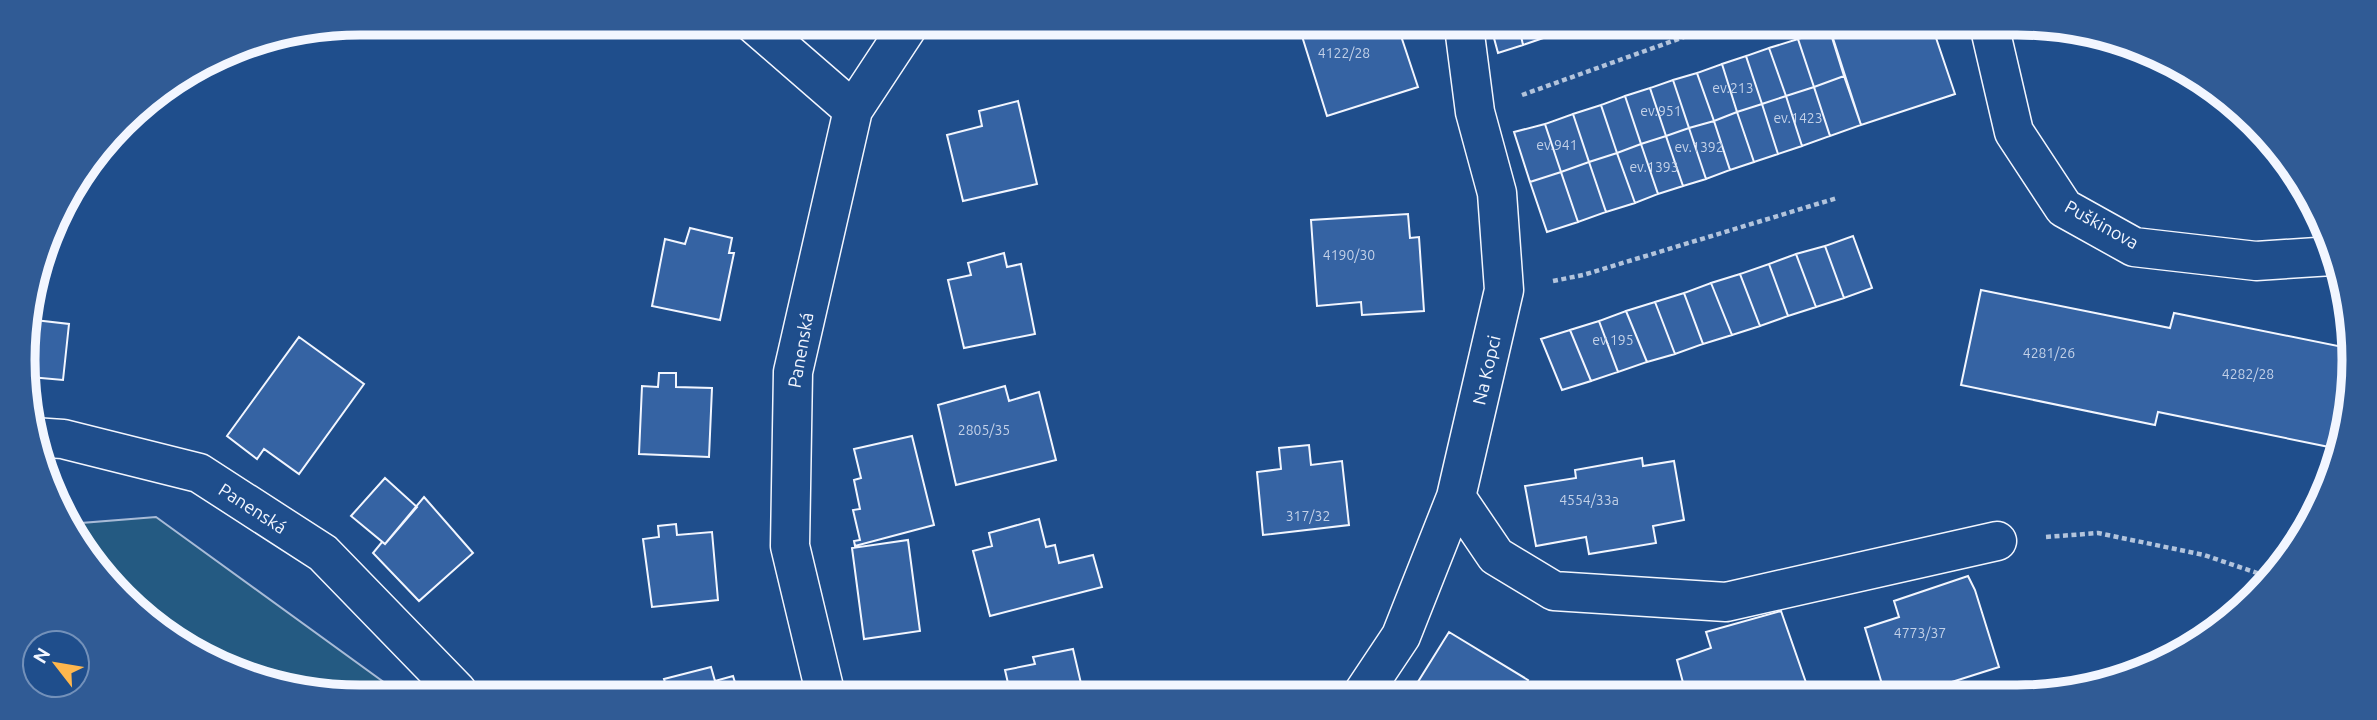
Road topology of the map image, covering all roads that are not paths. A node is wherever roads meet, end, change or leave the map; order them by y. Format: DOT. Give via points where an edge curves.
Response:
graph roads {
  1 [pos="767,35"];
  2 [pos="902,35"];
  3 [pos="1465,35"];
  4 [pos="1991,35"];
  5 [pos="853,110"];
  6 [pos="2325,256"];
  7 [pos="45,438"];
  8 [pos="1456,497"];
  9 [pos="1997,541"];
  10 [pos="451,685"];
  11 [pos="823,685"];
  12 [pos="1368,685"];
  1 -- 5 [label="street"];
  2 -- 5 [label="street, Panenská"];
  3 -- 8 [label="street, Na Kopci" via="1475,112 1497,193 1504,290"];
  4 -- 6 [label="street, Puškinova" via="2014,132 2064,208 2134,247 2256,261"];
  5 -- 11 [label="street, Panenská" via="793,372 790,546"];
  7 -- 10 [label="street, Panenská" via="199,473 323,553"];
  8 -- 9 [label="street" via="1496,556 1554,592 1726,602"];
  8 -- 12 [label="street, Na Kopci" via="1401,636"];
}
